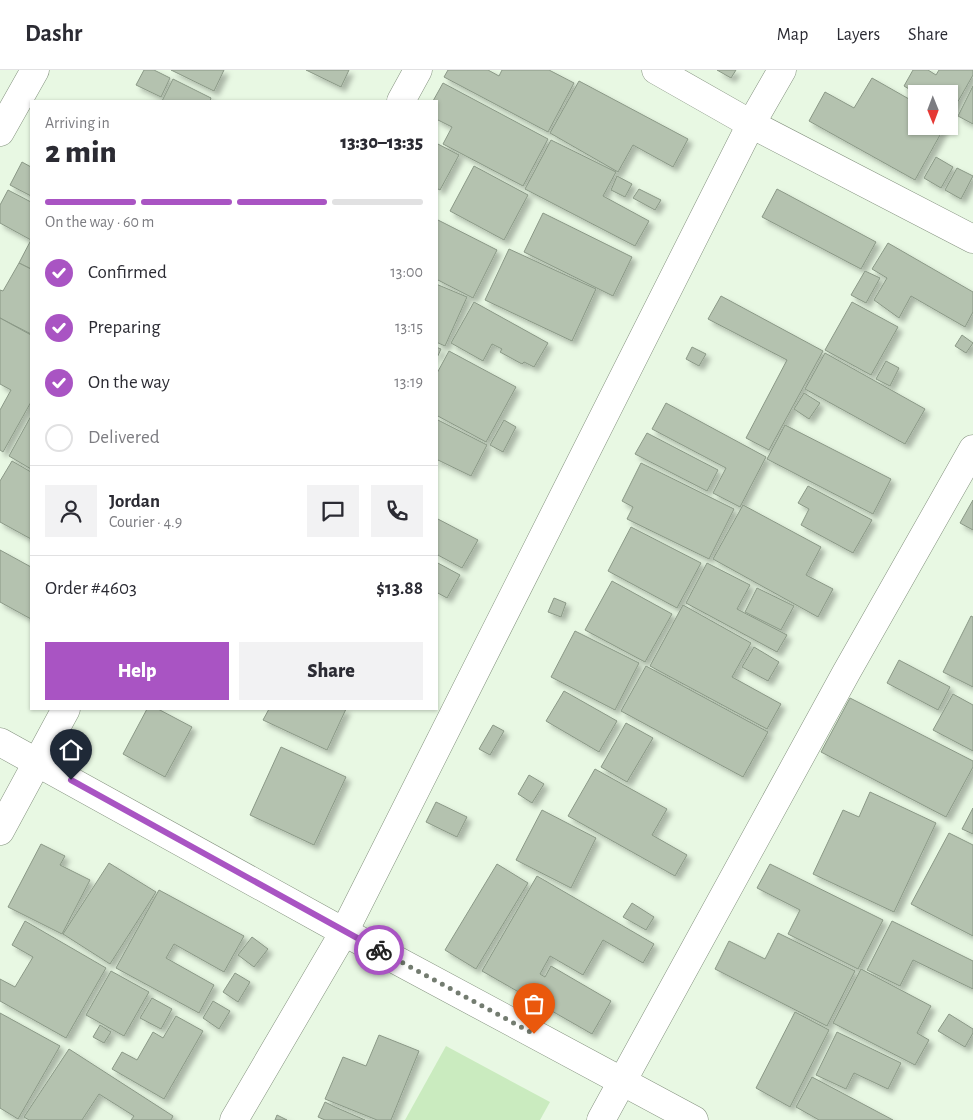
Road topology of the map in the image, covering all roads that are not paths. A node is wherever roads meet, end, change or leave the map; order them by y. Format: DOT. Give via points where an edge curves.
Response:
graph roads {
  1 [pos="35,70"];
  2 [pos="418,70"];
  3 [pos="656,70"];
  4 [pos="782,70"];
  5 [pos="402,100"];
  6 [pos="751,124"];
  7 [pos="0,132"];
  8 [pos="973,239"];
  9 [pos="973,448"];
  10 [pos="65,710"];
  11 [pos="0,742"];
  12 [pos="37,761"];
  13 [pos="0,831"];
  14 [pos="344,932"];
  15 [pos="620,1081"];
  16 [pos="234,1120"];
  17 [pos="600,1120"];
  18 [pos="694,1120"];
  1 -- 7 [label="street"];
  2 -- 5 [label="street"];
  3 -- 6 [label="street"];
  4 -- 6 [label="street"];
  6 -- 8 [label="street"];
  6 -- 14 [label="street"];
  9 -- 15 [label="street"];
  10 -- 12 [label="street"];
  11 -- 12 [label="street"];
  12 -- 13 [label="street"];
  12 -- 14 [label="street"];
  14 -- 15 [label="street"];
  14 -- 16 [label="street"];
  15 -- 17 [label="street"];
  15 -- 18 [label="street"];
}
